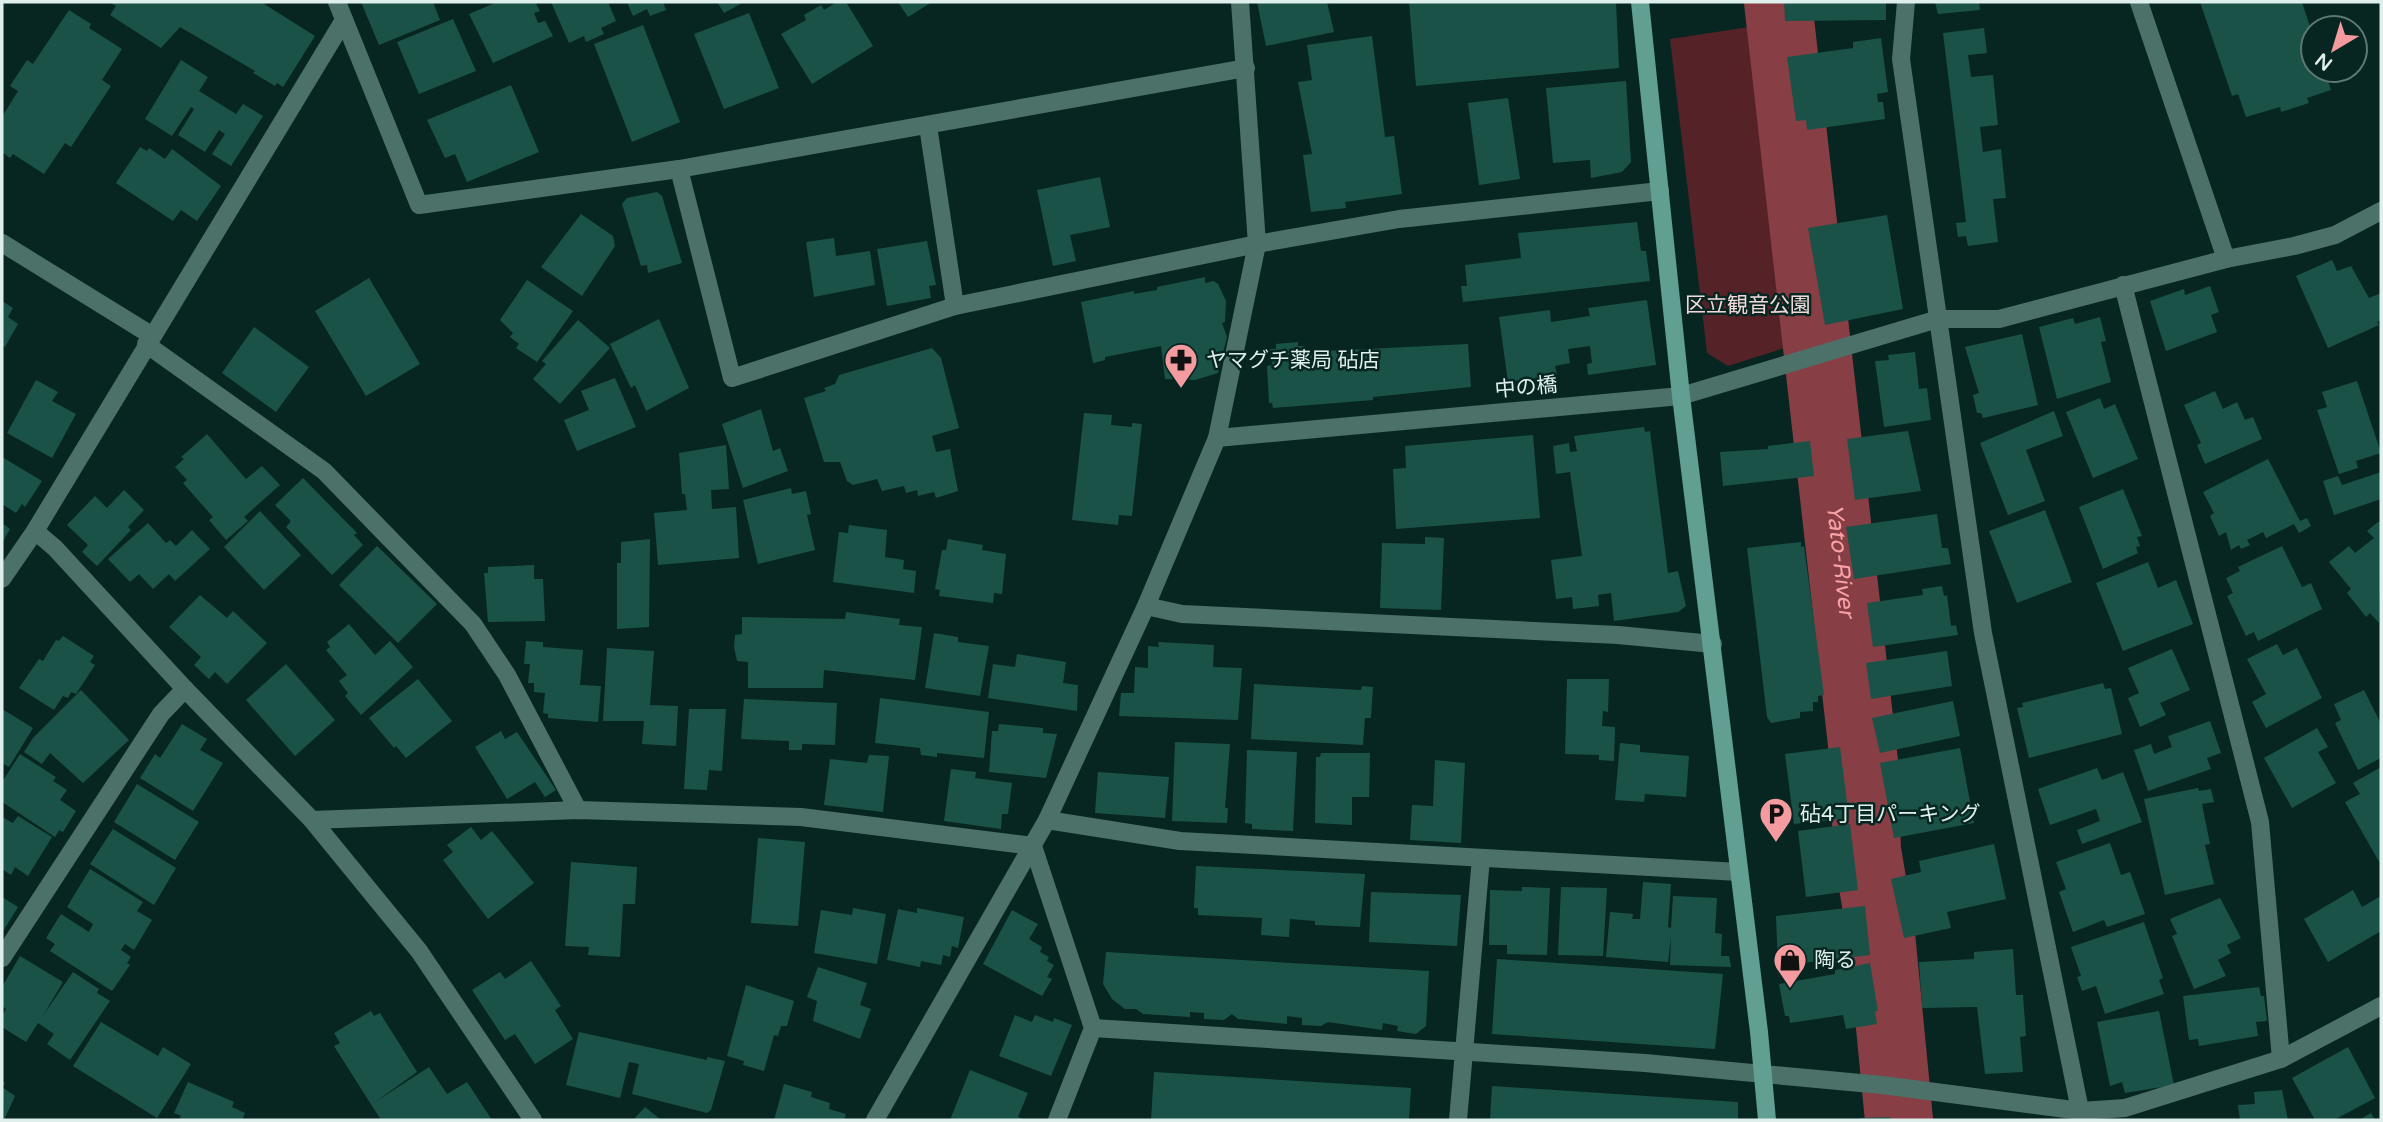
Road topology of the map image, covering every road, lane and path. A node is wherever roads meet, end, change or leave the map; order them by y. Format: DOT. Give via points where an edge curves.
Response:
graph roads {
  1 [pos="337,2"];
  2 [pos="1240,2"];
  3 [pos="1640,2"];
  4 [pos="1906,2"];
  5 [pos="2139,2"];
  6 [pos="344,20"];
  7 [pos="1246,68"];
  8 [pos="928,126"];
  9 [pos="679,169"];
  10 [pos="1660,191"];
  11 [pos="2381,211"];
  12 [pos="2,243"];
  13 [pos="1257,244"];
  14 [pos="2226,259"];
  15 [pos="2123,285"];
  16 [pos="955,306"];
  17 [pos="1938,319"];
  18 [pos="149,339"];
  19 [pos="1681,396"];
  20 [pos="1217,438"];
  21 [pos="35,531"];
  22 [pos="2,579"];
  23 [pos="1146,606"];
  24 [pos="1713,644"];
  25 [pos="185,689"];
  26 [pos="578,810"];
  27 [pos="312,820"];
  28 [pos="1047,820"];
  29 [pos="1033,846"];
  30 [pos="1481,858"];
  31 [pos="1738,872"];
  32 [pos="2,958"];
  33 [pos="2381,1006"];
  34 [pos="1093,1028"];
  35 [pos="1465,1051"];
  36 [pos="2281,1059"];
  37 [pos="1763,1074"];
  38 [pos="2082,1116"];
  39 [pos="533,1120"];
  40 [pos="875,1120"];
  41 [pos="1057,1120"];
  42 [pos="1458,1120"];
  43 [pos="1767,1120"];
  1 -- 6 [label="street"];
  2 -- 7 [label="street"];
  3 -- 10 [label="street"];
  4 -- 17 [label="street" via="1902,59"];
  5 -- 14 [label="street"];
  6 -- 9 [label="street" via="419,205"];
  6 -- 18 [label="street"];
  7 -- 8 [label="street"];
  7 -- 13 [label="street"];
  8 -- 9 [label="street"];
  8 -- 16 [label="street"];
  9 -- 16 [label="street" via="732,378"];
  10 -- 13 [label="street" via="1399,219"];
  10 -- 19 [label="street"];
  11 -- 14 [label="street, 中の橋" via="2335,235"];
  12 -- 18 [label="street"];
  13 -- 16 [label="street"];
  13 -- 20 [label="street"];
  14 -- 15 [label="street, 中の橋"];
  15 -- 17 [label="street, 中の橋" via="1999,319"];
  15 -- 36 [label="street" via="2260,822"];
  17 -- 19 [label="street, 中の橋"];
  17 -- 38 [label="street" via="1983,633"];
  18 -- 21 [label="street"];
  18 -- 26 [label="street" via="324,471 473,624 507,675"];
  19 -- 20 [label="street, 中の橋"];
  19 -- 24 [label="street"];
  20 -- 23 [label="street"];
  21 -- 22 [label="street"];
  21 -- 25 [label="street"];
  23 -- 24 [label="street" via="1182,614 1618,635"];
  23 -- 28 [label="street"];
  24 -- 31 [label="street"];
  25 -- 27 [label="street"];
  25 -- 32 [label="street" via="161,714"];
  26 -- 27 [label="street"];
  26 -- 29 [label="street" via="802,817"];
  27 -- 39 [label="street" via="419,951"];
  28 -- 29 [label="street"];
  28 -- 30 [label="street" via="1180,841"];
  29 -- 34 [label="street"];
  29 -- 40 [label="street"];
  30 -- 31 [label="street"];
  30 -- 35 [label="street"];
  31 -- 37 [label="street"];
  33 -- 36 [label="street"];
  34 -- 35 [label="street"];
  34 -- 41 [label="street"];
  35 -- 37 [label="street"];
  35 -- 42 [label="street"];
  36 -- 38 [label="street" via="2125,1108"];
  37 -- 38 [label="street" via="1882,1085"];
  37 -- 43 [label="street"];
}
